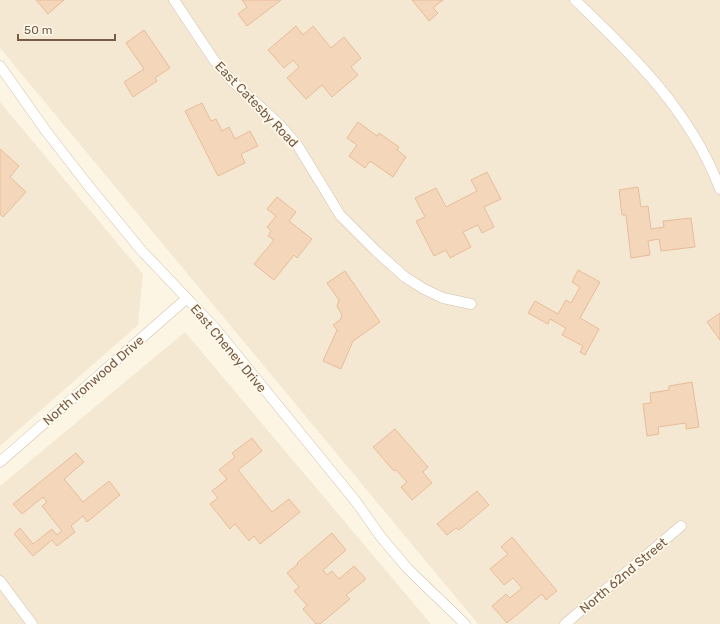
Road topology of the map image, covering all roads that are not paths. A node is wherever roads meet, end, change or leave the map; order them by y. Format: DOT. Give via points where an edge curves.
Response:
graph roads {
  1 [pos="174,0"];
  2 [pos="575,0"];
  3 [pos="0,66"];
  4 [pos="720,189"];
  5 [pos="186,299"];
  6 [pos="471,304"];
  7 [pos="0,462"];
  8 [pos="681,526"];
  9 [pos="0,581"];
  10 [pos="32,624"];
  11 [pos="465,624"];
  12 [pos="565,624"];
  1 -- 6 [label="street, East Catesby Road" via="214,60 230,79 280,125 298,146 340,214 350,225 411,281 443,298"];
  2 -- 4 [label="street" via="625,48 669,99 704,152"];
  3 -- 5 [label="street, East Cheney Drive" via="87,184 141,250"];
  5 -- 7 [label="street, North Ironwood Drive"];
  5 -- 11 [label="street, East Cheney Drive" via="214,327 357,503 381,537 408,568"];
  8 -- 12 [label="street, North 62nd Street"];
  9 -- 10 [label="street"];
}
